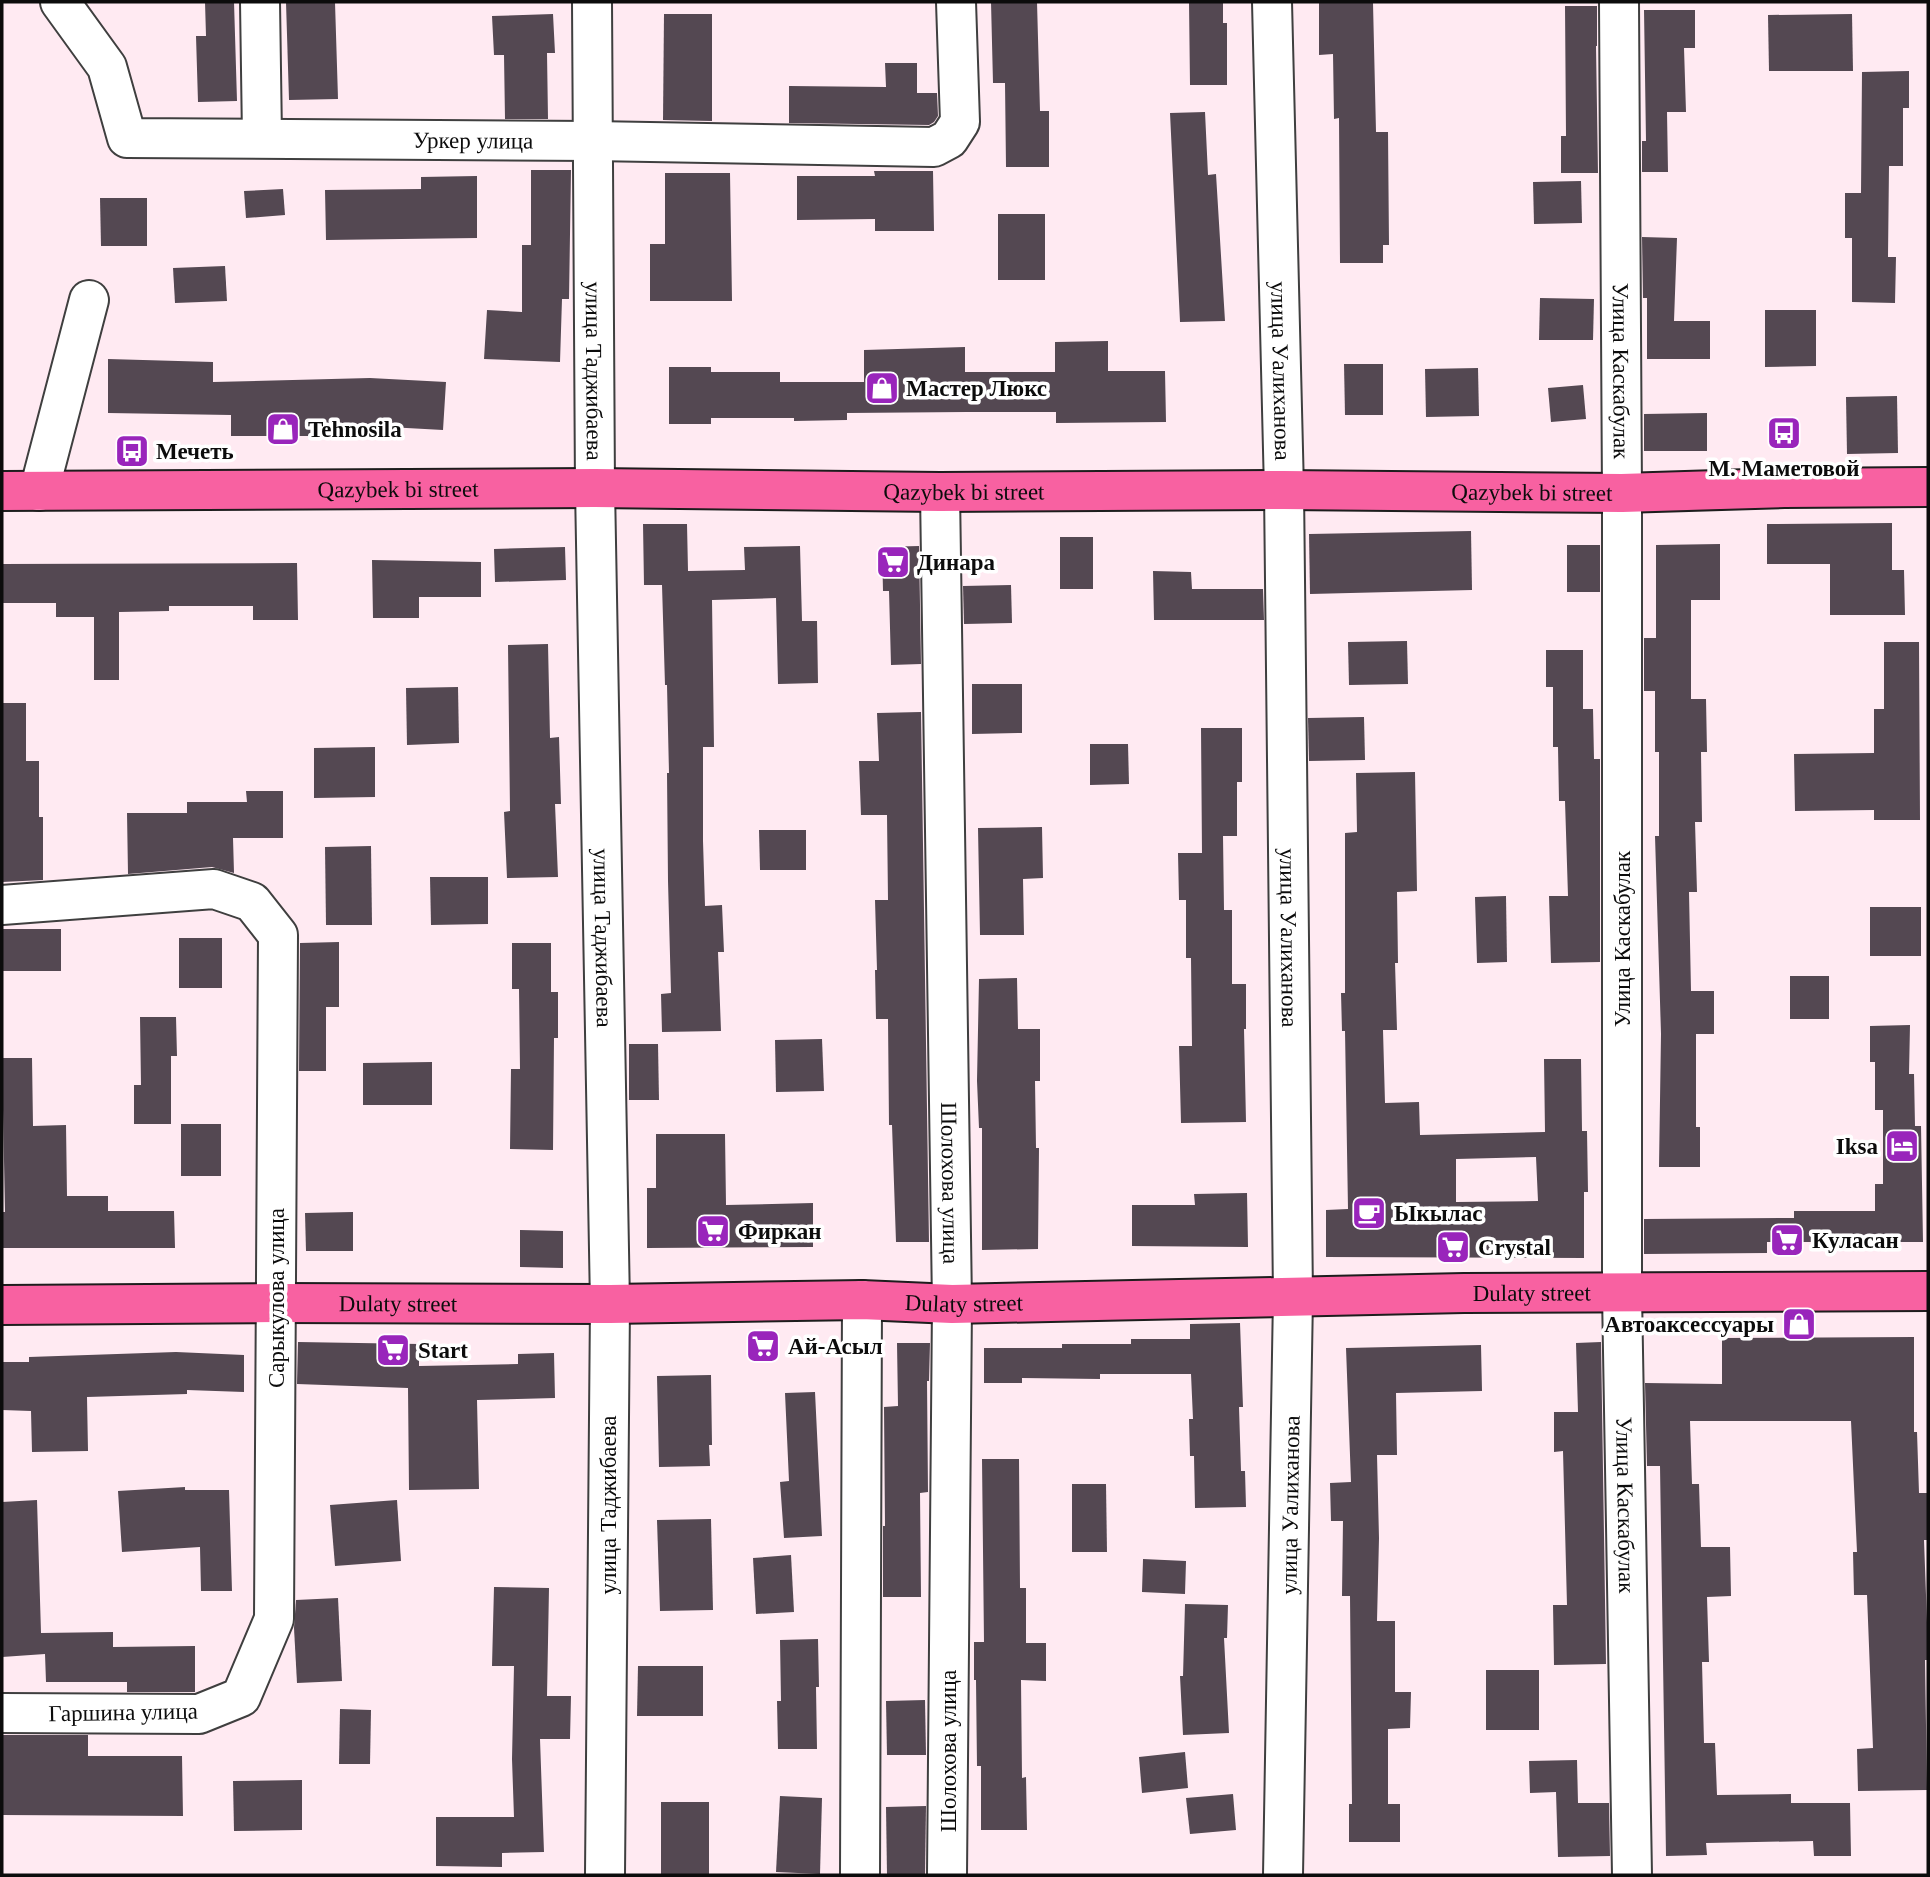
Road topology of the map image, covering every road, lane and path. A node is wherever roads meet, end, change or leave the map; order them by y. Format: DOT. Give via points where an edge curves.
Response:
graph roads {
  1 [pos="60,2"];
  2 [pos="260,2"];
  3 [pos="592,2"];
  4 [pos="956,2"];
  5 [pos="1272,2"];
  6 [pos="1619,2"];
  7 [pos="262,137"];
  8 [pos="593,141"];
  9 [pos="89,300"];
  10 [pos="1928,486"];
  11 [pos="595,488"];
  12 [pos="1284,490"];
  13 [pos="20,491"];
  14 [pos="940,492"];
  15 [pos="1622,493"];
  16 [pos="2,905"];
  17 [pos="1928,1291"];
  18 [pos="1622,1293"];
  19 [pos="1293,1297"];
  20 [pos="862,1300"];
  21 [pos="276,1303"];
  22 [pos="610,1304"];
  23 [pos="952,1304"];
  24 [pos="2,1305"];
  25 [pos="241,1696"];
  26 [pos="2,1713"];
  27 [pos="605,1875"];
  28 [pos="860,1875"];
  29 [pos="947,1875"];
  30 [pos="1283,1875"];
  31 [pos="1632,1875"];
  1 -- 7 [label="street, Уркер улица" via="107,67 127,138"];
  2 -- 7 [label="street"];
  3 -- 8 [label="street, улица Таджибаева"];
  4 -- 8 [label="street, Уркер улица" via="960,122 950,139 934,147"];
  5 -- 12 [label="street, улица Уалиханова"];
  6 -- 15 [label="street, Улица Каскабулак"];
  7 -- 8 [label="street, Уркер улица"];
  8 -- 11 [label="street, улица Таджибаева"];
  9 -- 13 [label="street"];
  10 -- 15 [label="main road, Qazybek bi street"];
  11 -- 13 [label="main road, Qazybek bi street"];
  11 -- 14 [label="main road, Qazybek bi street"];
  11 -- 22 [label="street, улица Таджибаева"];
  12 -- 14 [label="main road, Qazybek bi street"];
  12 -- 15 [label="main road, Qazybek bi street"];
  12 -- 19 [label="street, улица Уалиханова"];
  14 -- 23 [label="street, Шолохова улица"];
  15 -- 18 [label="street, Улица Каскабулак"];
  16 -- 21 [label="street, Сарыкулова улица" via="214,890 252,902 278,935"];
  17 -- 18 [label="main road, Dulaty street"];
  18 -- 19 [label="main road, Dulaty street"];
  18 -- 31 [label="street, Улица Каскабулак"];
  19 -- 23 [label="main road, Dulaty street"];
  19 -- 30 [label="street, улица Уалиханова"];
  20 -- 22 [label="main road, Dulaty street"];
  20 -- 23 [label="main road, Dulaty street"];
  20 -- 28 [label="street"];
  21 -- 22 [label="main road, Dulaty street"];
  21 -- 24 [label="main road, Dulaty street"];
  21 -- 25 [label="street, Сарыкулова улица" via="274,1619"];
  22 -- 27 [label="street, улица Таджибаева"];
  23 -- 29 [label="street, Шолохова улица"];
  25 -- 26 [label="street, Гаршина улица" via="200,1714"];
}
